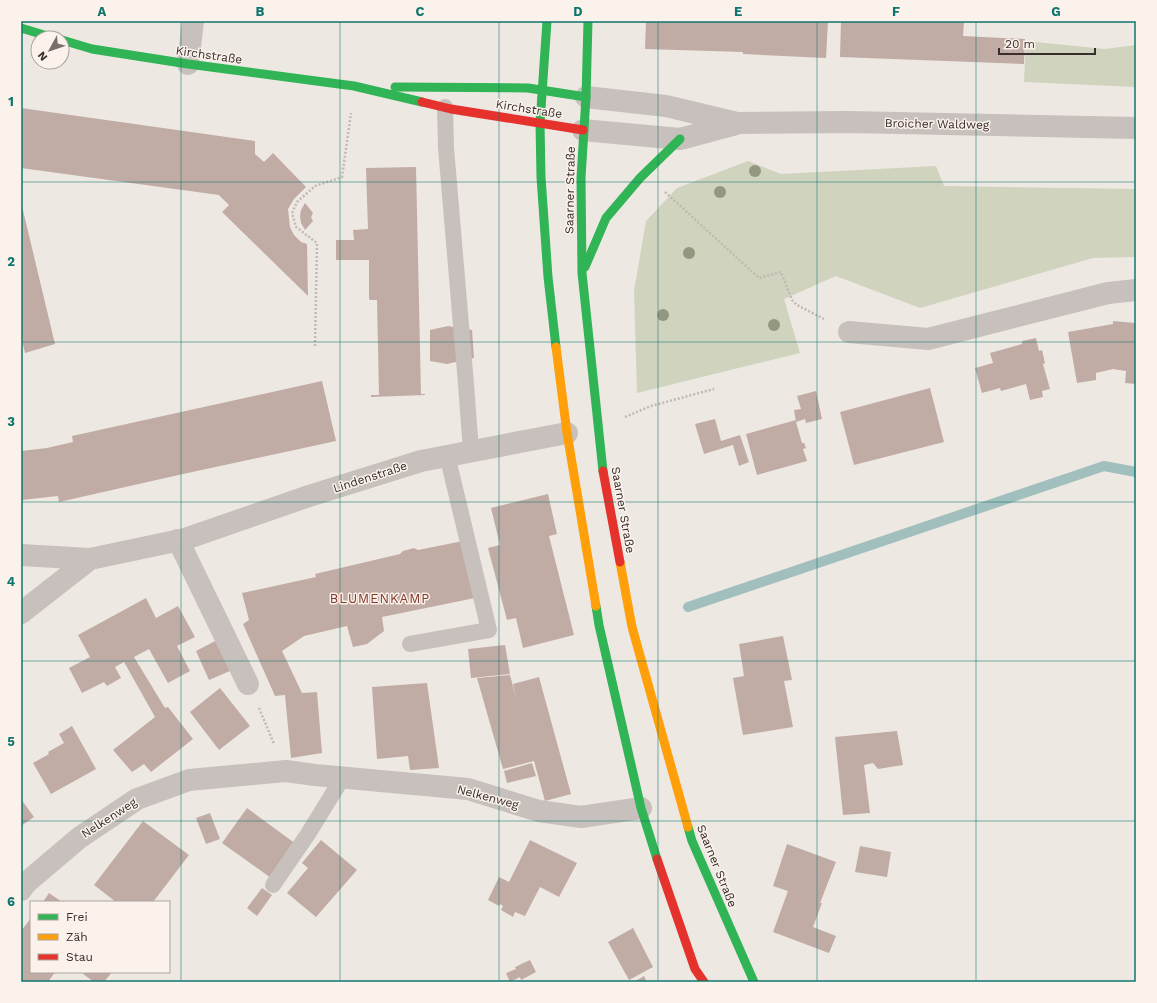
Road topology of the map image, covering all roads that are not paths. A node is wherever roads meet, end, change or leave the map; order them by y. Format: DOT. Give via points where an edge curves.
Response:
graph roads {
  1 [pos="192,21"];
  2 [pos="547,21"];
  3 [pos="588,21"];
  4 [pos="70,42"];
  5 [pos="188,64"];
  6 [pos="354,86"];
  7 [pos="543,90"];
  8 [pos="586,97"];
  9 [pos="445,107"];
  10 [pos="540,123"];
  11 [pos="737,123"];
  12 [pos="1136,128"];
  13 [pos="584,130"];
  14 [pos="680,139"];
  15 [pos="582,273"];
  16 [pos="1136,290"];
  17 [pos="849,332"];
  18 [pos="567,433"];
  19 [pos="471,451"];
  20 [pos="447,455"];
  21 [pos="178,540"];
  22 [pos="21,555"];
  23 [pos="90,559"];
  24 [pos="21,613"];
  25 [pos="410,644"];
  26 [pos="248,684"];
  27 [pos="343,777"];
  28 [pos="641,808"];
  29 [pos="273,885"];
  30 [pos="21,890"];
  31 [pos="704,982"];
  32 [pos="754,982"];
  1 -- 5 [label="street"];
  2 -- 7 [label="main road, Saarner Straße"];
  3 -- 8 [label="main road, Saarner Straße"];
  4 -- 5 [label="main road, Kirchstraße" via="92,49"];
  5 -- 6 [label="main road, Kirchstraße"];
  6 -- 7 [label="main road, Kirchstraße"];
  6 -- 9 [label="main road, Kirchstraße"];
  7 -- 8 [label="main road, Kirchstraße"];
  7 -- 10 [label="main road, Saarner Straße"];
  8 -- 11 [label="street, Broicher Waldweg" via="666,106"];
  8 -- 13 [label="main road, Saarner Straße"];
  9 -- 10 [label="main road, Kirchstraße"];
  9 -- 19 [label="lane" via="446,148"];
  10 -- 13 [label="main road, Kirchstraße"];
  10 -- 18 [label="main road, Saarner Straße" via="548,277"];
  11 -- 12 [label="street, Broicher Waldweg" via="857,122"];
  11 -- 14 [label="street, Broicher Waldweg"];
  13 -- 14 [label="street, Broicher Waldweg"];
  13 -- 15 [label="main road, Saarner Straße" via="580,184"];
  14 -- 15 [label="main road" via="640,178 606,218"];
  15 -- 32 [label="main road, Saarner Straße" via="604,476 632,627 692,841"];
  16 -- 17 [label="street" via="1108,293 928,339"];
  18 -- 19 [label="street, Lindenstraße"];
  18 -- 28 [label="main road, Saarner Straße" via="599,625"];
  19 -- 20 [label="street, Lindenstraße"];
  20 -- 21 [label="street, Lindenstraße" via="407,465"];
  20 -- 25 [label="lane" via="489,630"];
  21 -- 23 [label="street, Lindenstraße"];
  21 -- 26 [label="street"];
  22 -- 23 [label="street, Lindenstraße"];
  23 -- 24 [label="street"];
  27 -- 28 [label="street, Nelkenweg" via="468,789 539,811 581,817"];
  27 -- 29 [label="lane"];
  27 -- 30 [label="street, Nelkenweg" via="286,771 189,780 137,799 79,838"];
  28 -- 31 [label="main road, Saarner Straße" via="687,948 695,969"];
}
